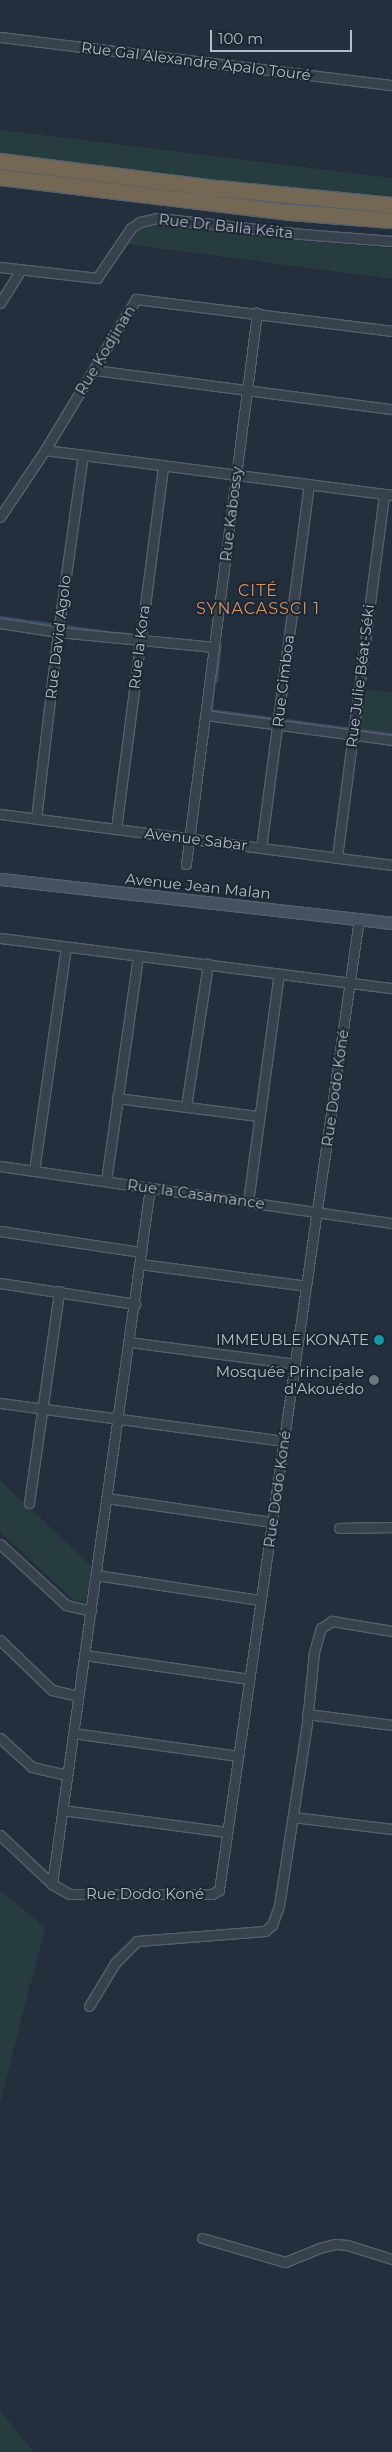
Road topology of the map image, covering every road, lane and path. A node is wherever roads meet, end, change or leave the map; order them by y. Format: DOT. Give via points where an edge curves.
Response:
graph roads {
  1 [pos="0,37"];
  2 [pos="392,85"];
  3 [pos="0,161"];
  4 [pos="0,177"];
  5 [pos="392,205"];
  6 [pos="392,220"];
  7 [pos="392,241"];
  8 [pos="0,267"];
  9 [pos="21,270"];
  10 [pos="0,303"];
  11 [pos="257,313"];
  12 [pos="392,330"];
  13 [pos="94,370"];
  14 [pos="247,390"];
  15 [pos="392,409"];
  16 [pos="45,450"];
  17 [pos="83,455"];
  18 [pos="163,466"];
  19 [pos="236,475"];
  20 [pos="309,484"];
  21 [pos="388,495"];
  22 [pos="0,517"];
  23 [pos="0,623"];
  24 [pos="58,632"];
  25 [pos="140,640"];
  26 [pos="214,647"];
  27 [pos="205,716"];
  28 [pos="277,726"];
  29 [pos="353,734"];
  30 [pos="392,740"];
  31 [pos="0,814"];
  32 [pos="36,819"];
  33 [pos="116,829"];
  34 [pos="189,838"];
  35 [pos="261,848"];
  36 [pos="336,858"];
  37 [pos="186,864"];
  38 [pos="392,864"];
  39 [pos="0,879"];
  40 [pos="359,919"];
  41 [pos="392,923"];
  42 [pos="0,938"];
  43 [pos="66,947"];
  44 [pos="138,956"];
  45 [pos="208,964"];
  46 [pos="279,974"];
  47 [pos="350,983"];
  48 [pos="392,988"];
  49 [pos="117,1098"];
  50 [pos="186,1106"];
  51 [pos="258,1116"];
  52 [pos="0,1166"];
  53 [pos="34,1171"];
  54 [pos="106,1181"];
  55 [pos="150,1188"];
  56 [pos="248,1202"];
  57 [pos="316,1212"];
  58 [pos="392,1223"];
  59 [pos="0,1232"];
  60 [pos="141,1252"];
  61 [pos="140,1264"];
  62 [pos="0,1283"];
  63 [pos="306,1286"];
  64 [pos="59,1291"];
  65 [pos="134,1304"];
  66 [pos="129,1342"];
  67 [pos="295,1364"];
  68 [pos="0,1403"];
  69 [pos="42,1409"];
  70 [pos="118,1420"];
  71 [pos="284,1441"];
  72 [pos="107,1498"];
  73 [pos="29,1503"];
  74 [pos="272,1522"];
  75 [pos="339,1528"];
  76 [pos="392,1528"];
  77 [pos="0,1544"];
  78 [pos="96,1575"];
  79 [pos="260,1600"];
  80 [pos="90,1611"];
  81 [pos="392,1632"];
  82 [pos="0,1640"];
  83 [pos="85,1655"];
  84 [pos="249,1679"];
  85 [pos="78,1696"];
  86 [pos="307,1714"];
  87 [pos="392,1724"];
  88 [pos="73,1733"];
  89 [pos="0,1738"];
  90 [pos="238,1756"];
  91 [pos="67,1775"];
  92 [pos="62,1810"];
  93 [pos="293,1817"];
  94 [pos="392,1829"];
  95 [pos="227,1832"];
  96 [pos="0,1836"];
  97 [pos="52,1884"];
  98 [pos="89,2006"];
  99 [pos="202,2238"];
  100 [pos="392,2259"];
  1 -- 2 [label="street, Rue Gal Alexandre Apalo Touré"];
  3 -- 5 [label="highway"];
  4 -- 6 [label="highway" via="290,212"];
  7 -- 9 [label="street, Rue Dr Balla Kéita" via="157,218 131,228 97,278"];
  8 -- 9 [label="street, Rue Dr Balla Kéita"];
  9 -- 10 [label="street"];
  11 -- 12 [label="street, Rue Kodjinan"];
  11 -- 13 [label="street, Rue Kodjinan" via="138,298"];
  11 -- 14 [label="street, Rue Kabossy"];
  13 -- 14 [label="street"];
  13 -- 16 [label="street, Rue Kodjinan"];
  14 -- 15 [label="street"];
  14 -- 19 [label="street, Rue Kabossy"];
  16 -- 17 [label="street"];
  16 -- 22 [label="street, Rue Kodjinan"];
  17 -- 18 [label="street"];
  17 -- 24 [label="street, Rue David Agolo"];
  18 -- 19 [label="street"];
  18 -- 25 [label="street, Rue la Kora"];
  19 -- 20 [label="street"];
  19 -- 26 [label="street, Rue Kabossy"];
  20 -- 21 [label="street"];
  20 -- 28 [label="street, Rue Cimboa"];
  21 -- 29 [label="street, Rue Julie Béat-Séki"];
  23 -- 24 [label="street"];
  24 -- 25 [label="street"];
  24 -- 32 [label="street, Rue David Agolo"];
  25 -- 26 [label="street"];
  25 -- 33 [label="street, Rue la Kora"];
  26 -- 27 [label="street, Rue Kabossy"];
  27 -- 28 [label="street"];
  27 -- 34 [label="street, Rue Kabossy"];
  28 -- 29 [label="street"];
  28 -- 35 [label="street, Rue Cimboa"];
  29 -- 30 [label="street"];
  29 -- 36 [label="street, Rue Julie Béat-Séki"];
  31 -- 32 [label="street, Avenue Sabar"];
  32 -- 33 [label="street, Avenue Sabar"];
  33 -- 34 [label="street, Avenue Sabar"];
  34 -- 35 [label="street, Avenue Sabar"];
  34 -- 37 [label="street, Rue Kabossy"];
  35 -- 36 [label="street, Avenue Sabar"];
  36 -- 38 [label="street, Avenue Sabar"];
  39 -- 40 [label="main road, Avenue Jean Malan"];
  40 -- 41 [label="main road, Avenue Jean Malan"];
  40 -- 47 [label="street, Rue Dodo Koné"];
  42 -- 43 [label="street"];
  43 -- 44 [label="street"];
  43 -- 53 [label="street"];
  44 -- 45 [label="street"];
  44 -- 49 [label="street"];
  45 -- 46 [label="street"];
  45 -- 50 [label="street"];
  46 -- 47 [label="street"];
  46 -- 51 [label="street"];
  47 -- 48 [label="street"];
  47 -- 57 [label="street, Rue Dodo Koné"];
  49 -- 50 [label="street"];
  49 -- 54 [label="street"];
  50 -- 51 [label="street"];
  51 -- 56 [label="street"];
  52 -- 53 [label="street, Rue la Casamance"];
  53 -- 54 [label="street, Rue la Casamance"];
  54 -- 55 [label="street, Rue la Casamance"];
  55 -- 56 [label="street, Rue la Casamance"];
  55 -- 60 [label="street"];
  56 -- 57 [label="street, Rue la Casamance"];
  57 -- 58 [label="street, Rue la Casamance"];
  57 -- 63 [label="street, Rue Dodo Koné"];
  59 -- 60 [label="street"];
  60 -- 61 [label="street"];
  61 -- 63 [label="street"];
  61 -- 65 [label="street"];
  62 -- 64 [label="street"];
  63 -- 67 [label="street, Rue Dodo Koné"];
  64 -- 65 [label="street"];
  64 -- 69 [label="street"];
  65 -- 66 [label="street"];
  66 -- 67 [label="street"];
  66 -- 70 [label="street"];
  67 -- 71 [label="street, Rue Dodo Koné"];
  68 -- 69 [label="street"];
  69 -- 70 [label="street"];
  69 -- 73 [label="street"];
  70 -- 71 [label="street"];
  70 -- 72 [label="street"];
  71 -- 74 [label="street, Rue Dodo Koné"];
  72 -- 74 [label="street"];
  72 -- 78 [label="street"];
  74 -- 79 [label="street, Rue Dodo Koné"];
  75 -- 76 [label="street"];
  77 -- 80 [label="street" via="66,1605"];
  78 -- 79 [label="street"];
  78 -- 80 [label="street"];
  79 -- 84 [label="street, Rue Dodo Koné"];
  80 -- 83 [label="street"];
  81 -- 86 [label="street" via="332,1621 321,1628 314,1652"];
  82 -- 85 [label="street" via="52,1690"];
  83 -- 84 [label="street"];
  83 -- 85 [label="street"];
  84 -- 90 [label="street, Rue Dodo Koné"];
  85 -- 88 [label="street"];
  86 -- 87 [label="street"];
  86 -- 93 [label="street"];
  88 -- 90 [label="street"];
  88 -- 91 [label="street"];
  89 -- 91 [label="street" via="32,1767"];
  90 -- 95 [label="street, Rue Dodo Koné"];
  91 -- 92 [label="street"];
  92 -- 95 [label="street"];
  92 -- 97 [label="street"];
  93 -- 94 [label="street"];
  93 -- 98 [label="street" via="276,1917 265,1932 137,1941 115,1964"];
  95 -- 97 [label="street, Rue Dodo Koné" via="218,1890 212,1894 69,1894"];
  96 -- 97 [label="street, Rue Dodo Koné"];
  99 -- 100 [label="street" via="285,2262 334,2244"];
}
